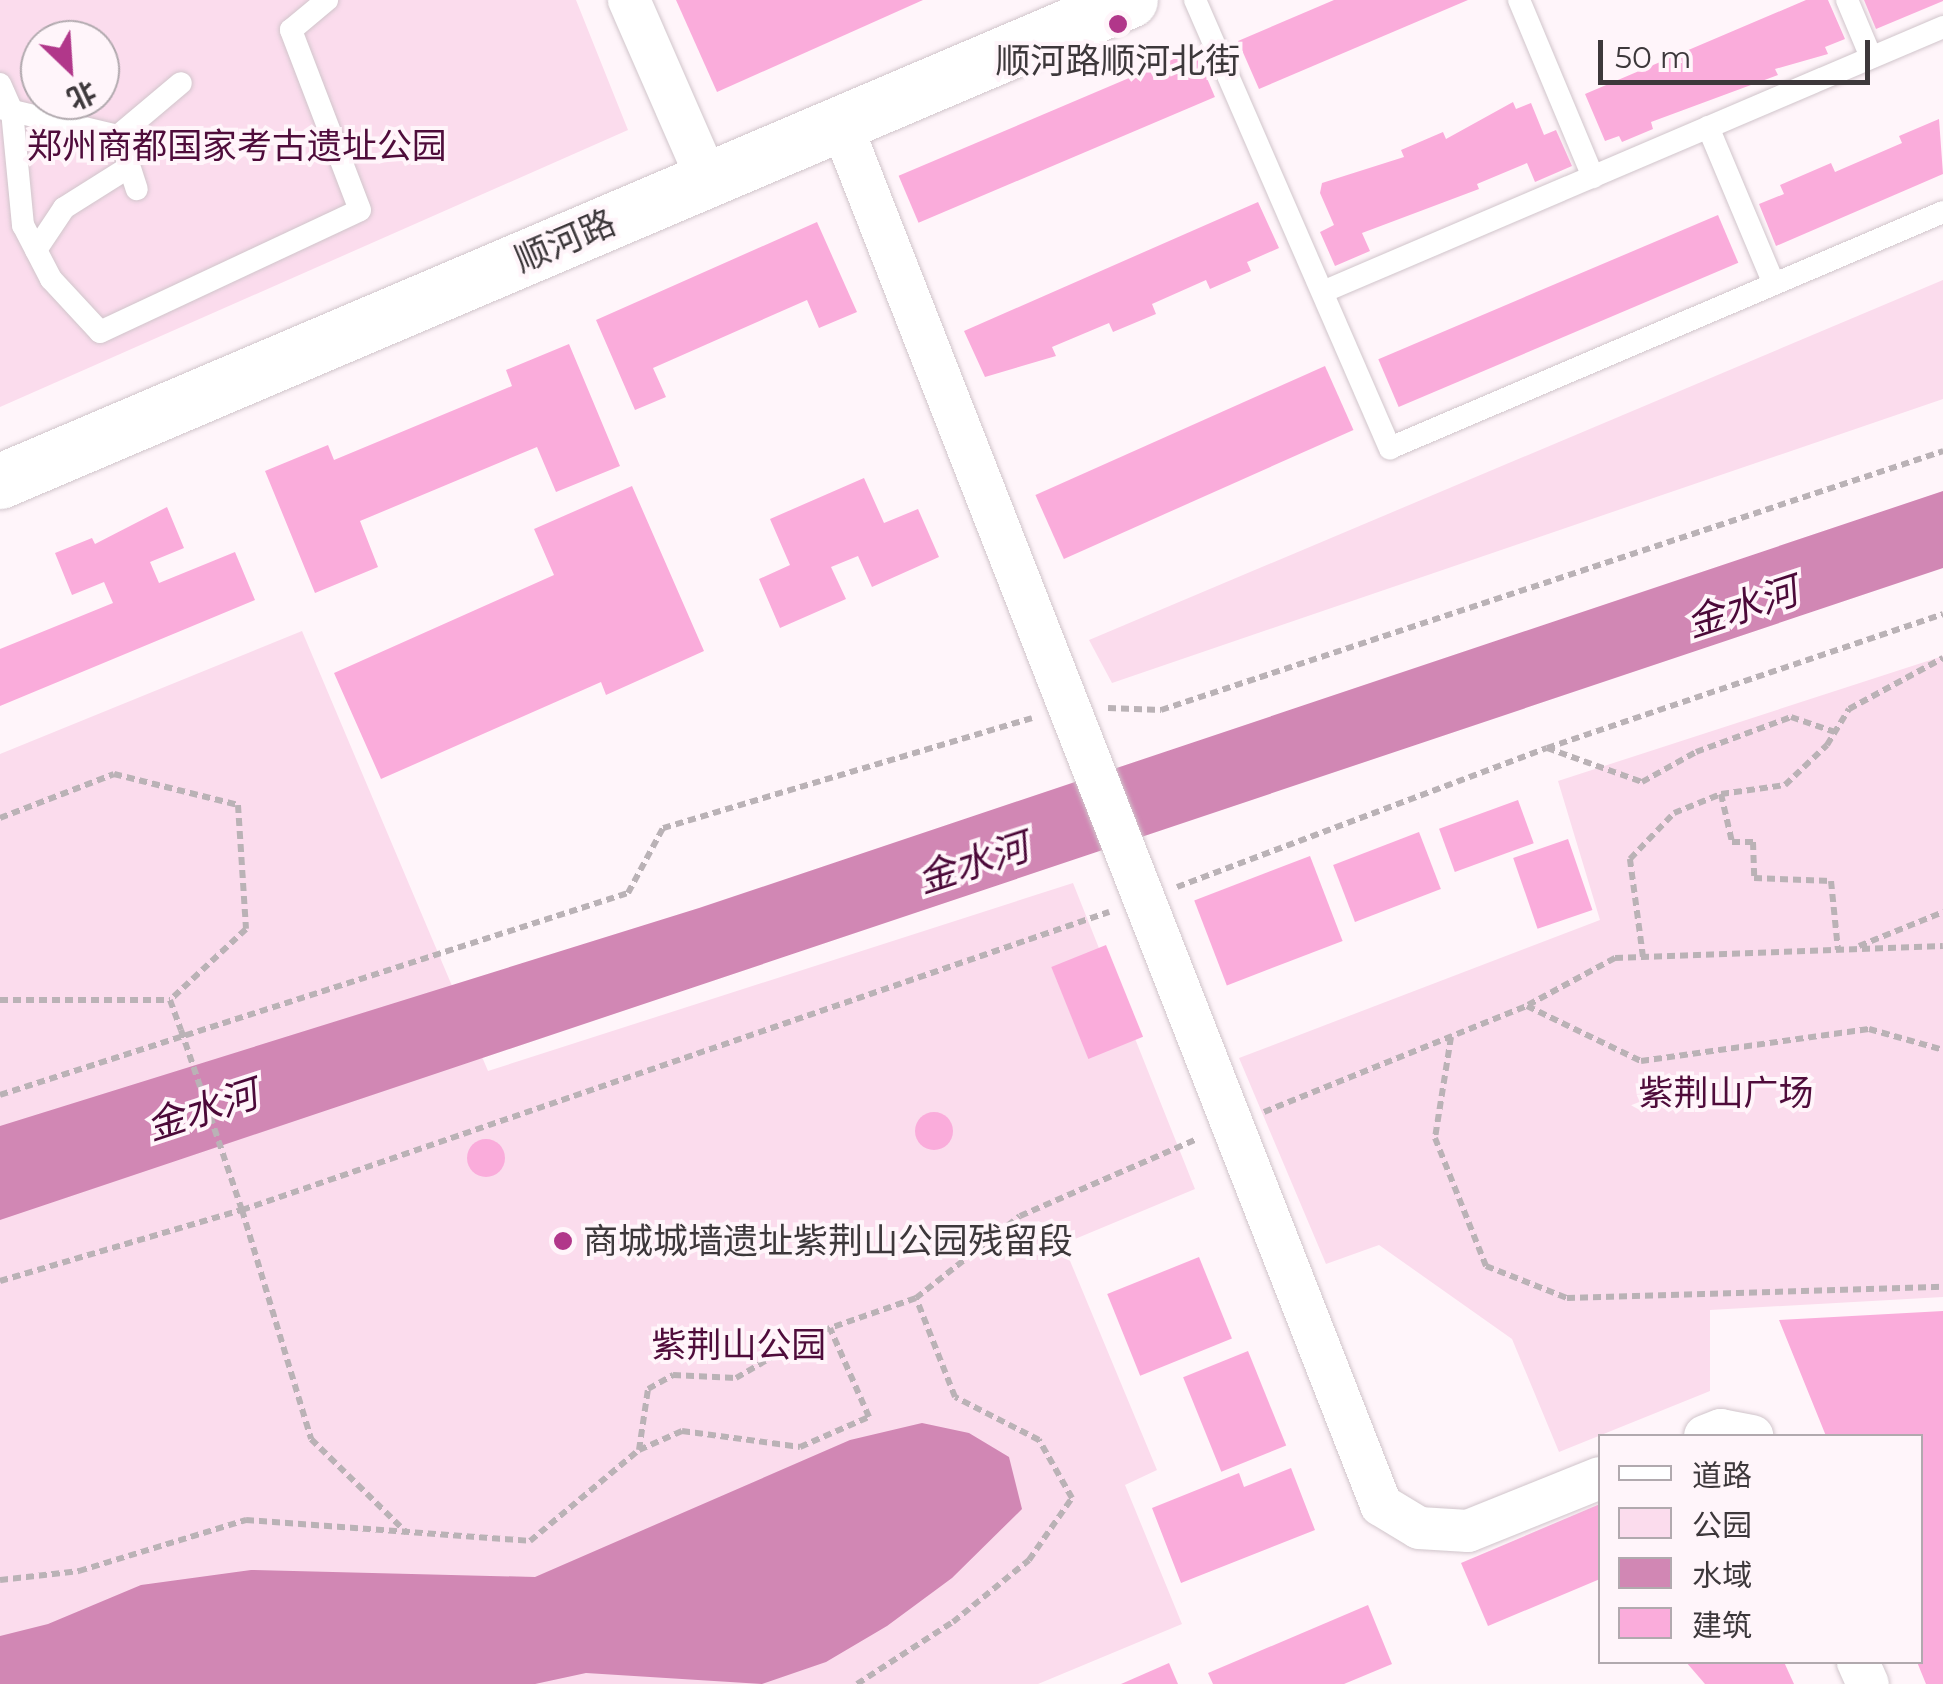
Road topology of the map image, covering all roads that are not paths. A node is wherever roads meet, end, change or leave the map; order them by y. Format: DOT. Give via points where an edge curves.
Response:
graph roads {
  1 [pos="327,0"];
  2 [pos="628,0"];
  3 [pos="1130,0"];
  4 [pos="1195,0"];
  5 [pos="1519,0"];
  6 [pos="1846,0"];
  7 [pos="1943,27"];
  8 [pos="1871,57"];
  9 [pos="181,83"];
  10 [pos="0,84"];
  11 [pos="6,110"];
  12 [pos="841,124"];
  13 [pos="1708,127"];
  14 [pos="118,136"];
  15 [pos="1594,177"];
  16 [pos="708,180"];
  17 [pos="1943,212"];
  18 [pos="36,250"];
  19 [pos="1774,284"];
  20 [pos="1325,291"];
  21 [pos="0,481"];
  22 [pos="1710,1434"];
  23 [pos="1742,1434"];
  24 [pos="1598,1479"];
  1 -- 18 [label="lane" via="290,30 360,210 100,332 52,279"];
  2 -- 16 [label="street"];
  3 -- 12 [label="street, 顺河路"];
  4 -- 20 [label="lane"];
  5 -- 15 [label="lane"];
  6 -- 8 [label="lane"];
  7 -- 8 [label="lane"];
  8 -- 13 [label="lane"];
  9 -- 14 [label="lane"];
  10 -- 11 [label="lane"];
  11 -- 14 [label="lane"];
  11 -- 18 [label="lane" via="23,225"];
  12 -- 16 [label="street, 顺河路"];
  12 -- 24 [label="street" via="1381,1505 1419,1528 1468,1531"];
  13 -- 15 [label="lane"];
  13 -- 19 [label="lane"];
  14 -- 18 [label="lane" via="133,178 64,208"];
  15 -- 20 [label="lane"];
  16 -- 21 [label="street, 顺河路"];
  17 -- 19 [label="lane"];
  19 -- 20 [label="lane" via="1390,448"];
  22 -- 23 [label="street"];
}
